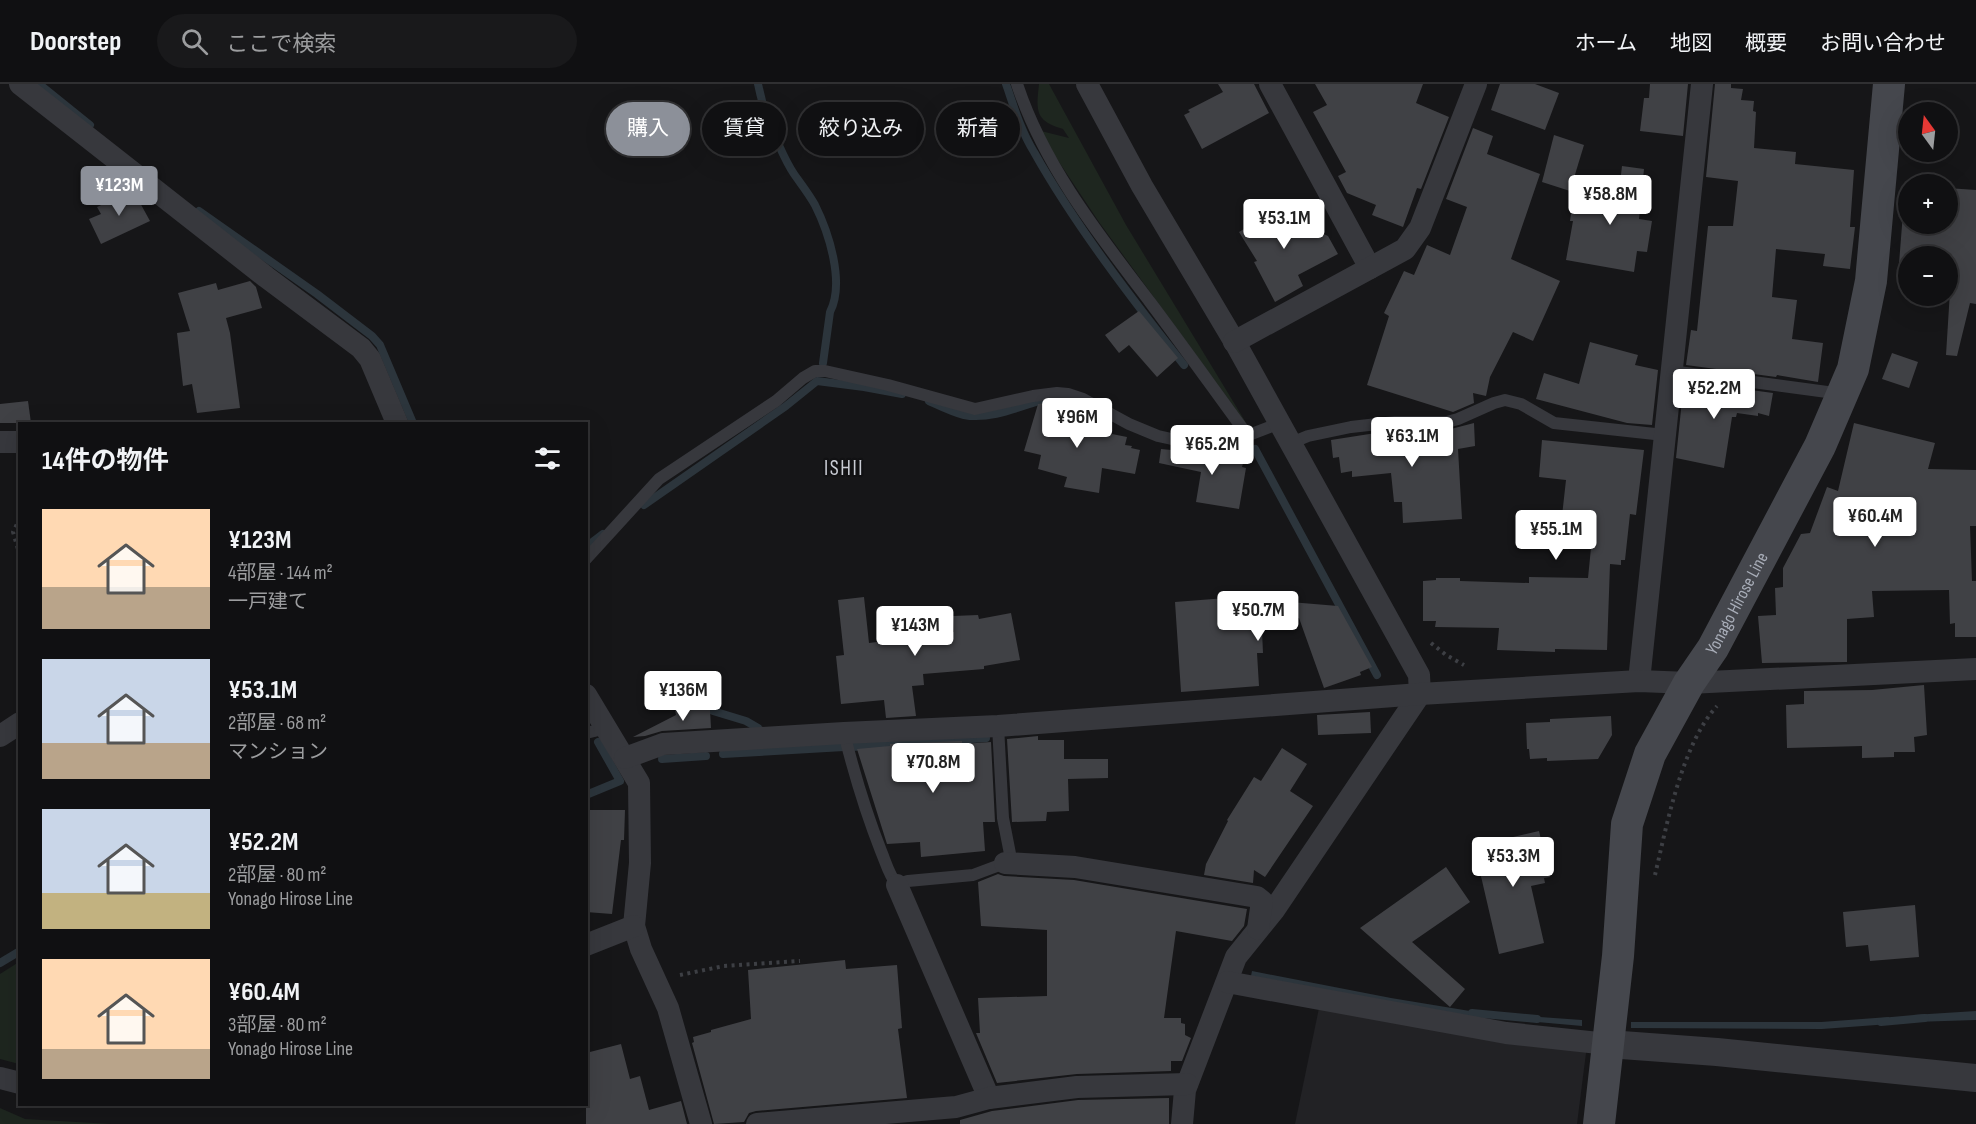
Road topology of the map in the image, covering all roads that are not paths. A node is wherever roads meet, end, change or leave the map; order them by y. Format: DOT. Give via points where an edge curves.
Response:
graph roads {
  1 [pos="20,84"];
  2 [pos="1017,84"];
  3 [pos="1087,84"];
  4 [pos="1270,84"];
  5 [pos="1476,84"];
  6 [pos="1702,84"];
  7 [pos="1889,84"];
  8 [pos="1370,268"];
  9 [pos="1234,342"];
  10 [pos="1671,371"];
  11 [pos="1843,394"];
  12 [pos="397,422"];
  13 [pos="1280,423"];
  14 [pos="1664,435"];
  15 [pos="1248,436"];
  16 [pos="0,442"];
  17 [pos="18,442"];
  18 [pos="1291,443"];
  19 [pos="588,557"];
  20 [pos="1976,669"];
  21 [pos="1639,681"];
  22 [pos="1689,683"];
  23 [pos="1420,694"];
  24 [pos="588,701"];
  25 [pos="18,724"];
  26 [pos="998,726"];
  27 [pos="597,730"];
  28 [pos="844,733"];
  29 [pos="0,736"];
  30 [pos="625,758"];
  31 [pos="1009,863"];
  32 [pos="897,885"];
  33 [pos="634,926"];
  34 [pos="1258,929"];
  35 [pos="588,944"];
  36 [pos="1227,982"];
  37 [pos="1608,1044"];
  38 [pos="0,1078"];
  39 [pos="1976,1078"];
  40 [pos="18,1082"];
  41 [pos="1187,1084"];
  42 [pos="989,1098"];
  43 [pos="939,1116"];
  44 [pos="701,1124"];
  45 [pos="758,1124"];
  46 [pos="1182,1124"];
  47 [pos="1599,1124"];
  1 -- 12 [label="street" via="361,348 370,359"];
  2 -- 15 [label="lane" via="1051,162 1103,240"];
  3 -- 9 [label="street"];
  4 -- 8 [label="street"];
  5 -- 8 [label="street" via="1420,228 1405,249"];
  6 -- 10 [label="street"];
  7 -- 11 [label="main road, Yonago Hirose Line" via="1870,281 1853,369"];
  8 -- 9 [label="street"];
  9 -- 13 [label="street"];
  10 -- 11 [label="lane"];
  10 -- 14 [label="street"];
  11 -- 22 [label="main road, Yonago Hirose Line" via="1820,446 1713,648"];
  13 -- 15 [label="lane"];
  13 -- 18 [label="street"];
  14 -- 18 [label="lane" via="1554,423 1521,404 1505,400 1458,420 1351,427"];
  14 -- 21 [label="street"];
  15 -- 19 [label="lane" via="1222,443 1190,443 1158,436 1068,394 1033,396 975,409 888,385 815,371 659,479"];
  16 -- 17 [label="street"];
  18 -- 23 [label="street" via="1419,675"];
  20 -- 22 [label="street"];
  21 -- 22 [label="street"];
  21 -- 23 [label="street"];
  22 -- 37 [label="main road, Yonago Hirose Line" via="1650,754 1627,824"];
  23 -- 26 [label="street"];
  23 -- 34 [label="street"];
  24 -- 27 [label="street"];
  25 -- 29 [label="street"];
  26 -- 28 [label="street"];
  26 -- 31 [label="lane"];
  27 -- 30 [label="street"];
  28 -- 30 [label="street" via="663,744"];
  28 -- 32 [label="lane" via="876,837"];
  30 -- 33 [label="street" via="639,783 640,794 640,863"];
  31 -- 32 [label="lane" via="973,875"];
  31 -- 34 [label="street" via="1075,867 1257,897 1262,901"];
  32 -- 42 [label="street"];
  33 -- 35 [label="street"];
  33 -- 44 [label="street" via="668,1008"];
  34 -- 36 [label="street" via="1236,957"];
  36 -- 37 [label="street" via="1506,1033"];
  36 -- 41 [label="street"];
  37 -- 39 [label="street"];
  37 -- 47 [label="main road, Yonago Hirose Line"];
  38 -- 40 [label="street"];
  41 -- 42 [label="street" via="1077,1087"];
  41 -- 46 [label="street"];
  42 -- 43 [label="street"];
  43 -- 45 [label="street"];
}
